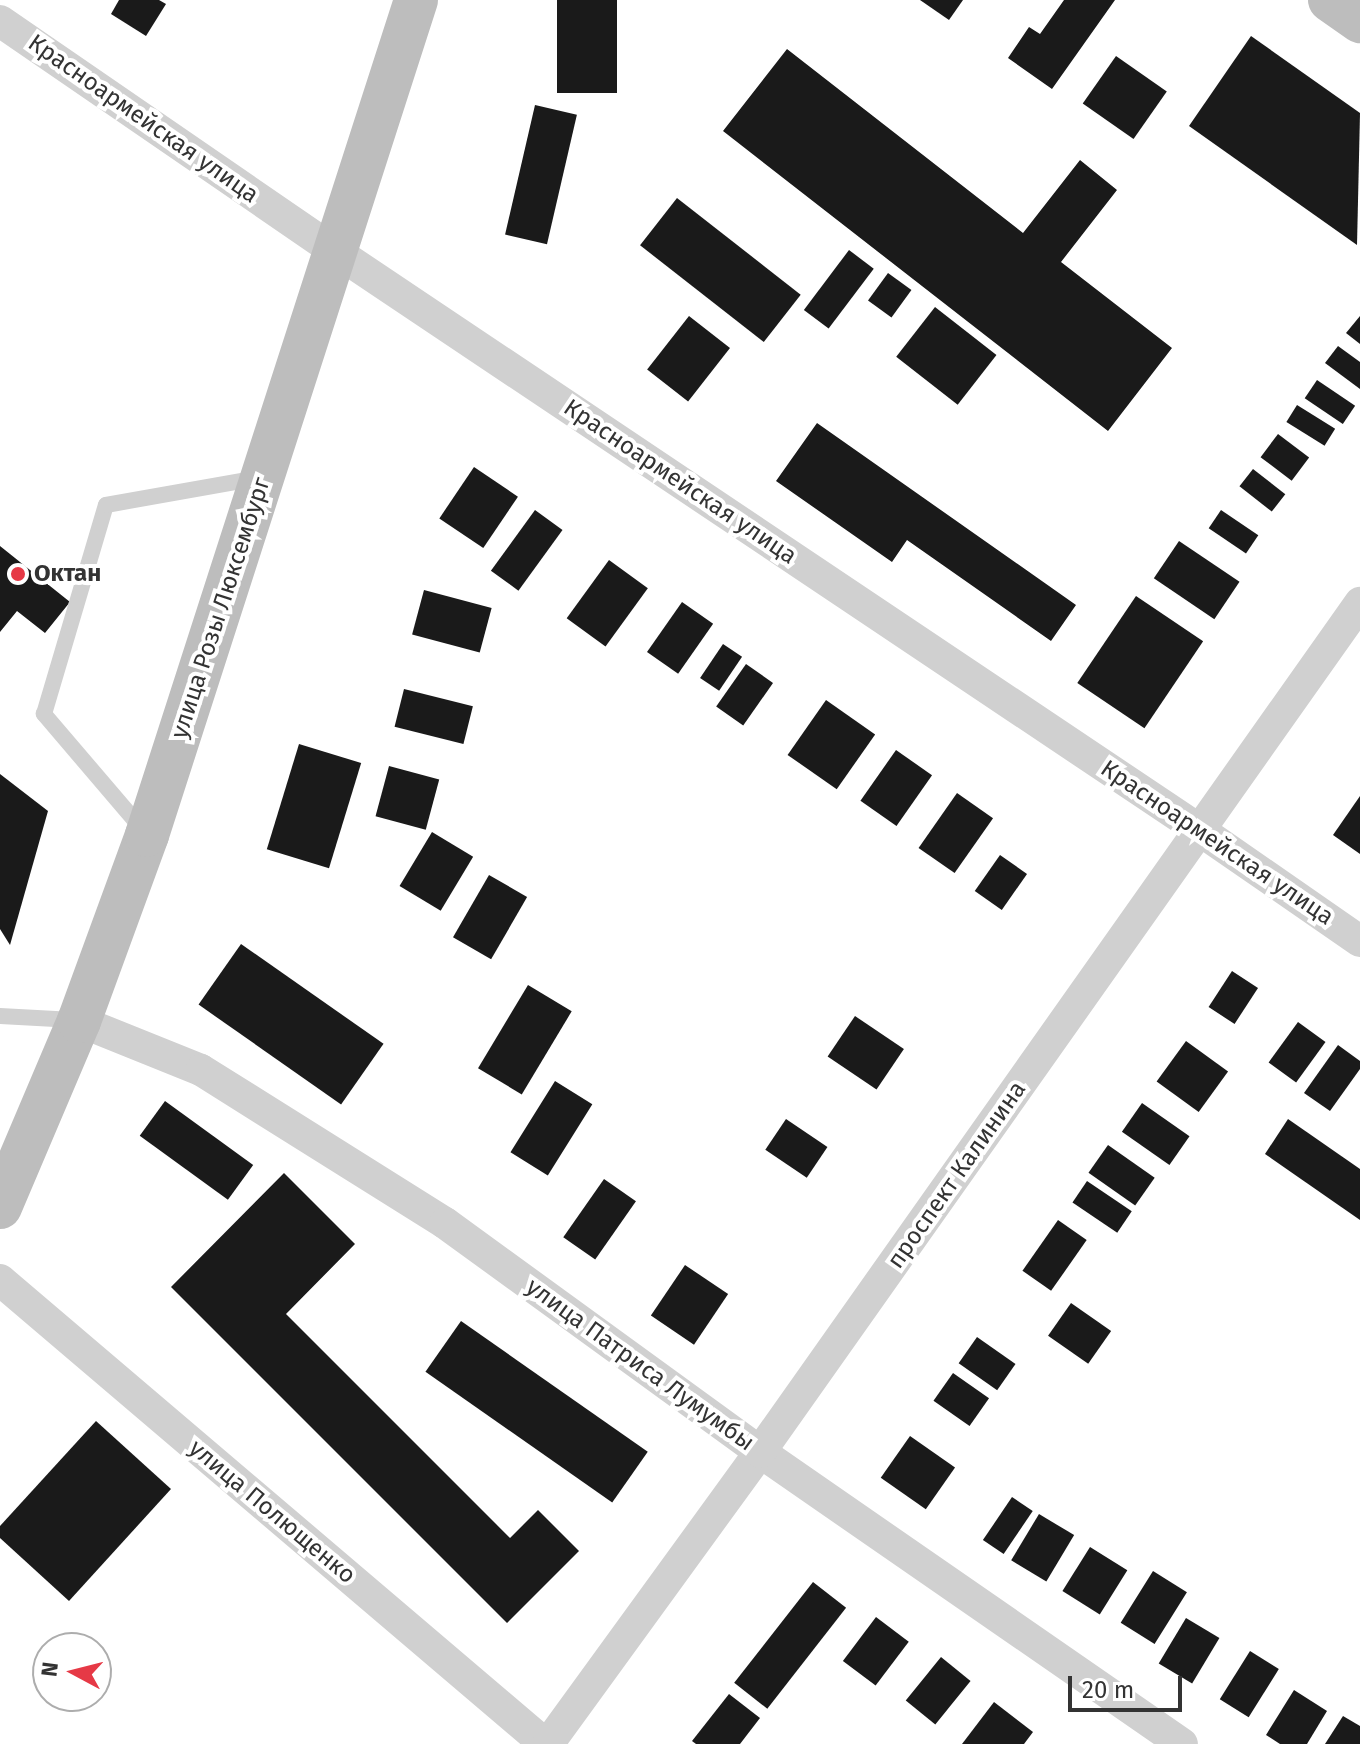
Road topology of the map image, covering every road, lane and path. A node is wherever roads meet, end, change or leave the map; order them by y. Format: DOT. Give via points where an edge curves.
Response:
graph roads {
  1 [pos="416,0"];
  2 [pos="1330,0"];
  3 [pos="0,21"];
  4 [pos="1360,21"];
  5 [pos="335,251"];
  6 [pos="264,477"];
  7 [pos="1360,603"];
  8 [pos="1201,831"];
  9 [pos="147,835"];
  10 [pos="1360,941"];
  11 [pos="0,1016"];
  12 [pos="79,1021"];
  13 [pos="0,1207"];
  14 [pos="0,1280"];
  15 [pos="760,1452"];
  16 [pos="546,1744"];
  17 [pos="1182,1744"];
  1 -- 5 [label="main road, улица Розы Люксембург"];
  2 -- 4 [label="main road"];
  3 -- 5 [label="street, Красноармейская улица"];
  5 -- 6 [label="main road, улица Розы Люксембург"];
  5 -- 8 [label="street, Красноармейская улица"];
  6 -- 9 [label="main road, улица Розы Люксембург"];
  6 -- 9 [label="lane" via="106,505 44,714"];
  7 -- 8 [label="street, проспект Калинина"];
  8 -- 10 [label="street, Красноармейская улица"];
  8 -- 15 [label="street, проспект Калинина"];
  9 -- 12 [label="main road, улица Розы Люксембург"];
  11 -- 12 [label="lane"];
  12 -- 13 [label="main road, улица Розы Люксембург"];
  12 -- 15 [label="street, улица Патриса Лумумбы" via="201,1070 445,1223"];
  14 -- 16 [label="street, улица Полющенко"];
  15 -- 16 [label="street, проспект Калинина"];
  15 -- 17 [label="street, улица Патриса Лумумбы"];
}
